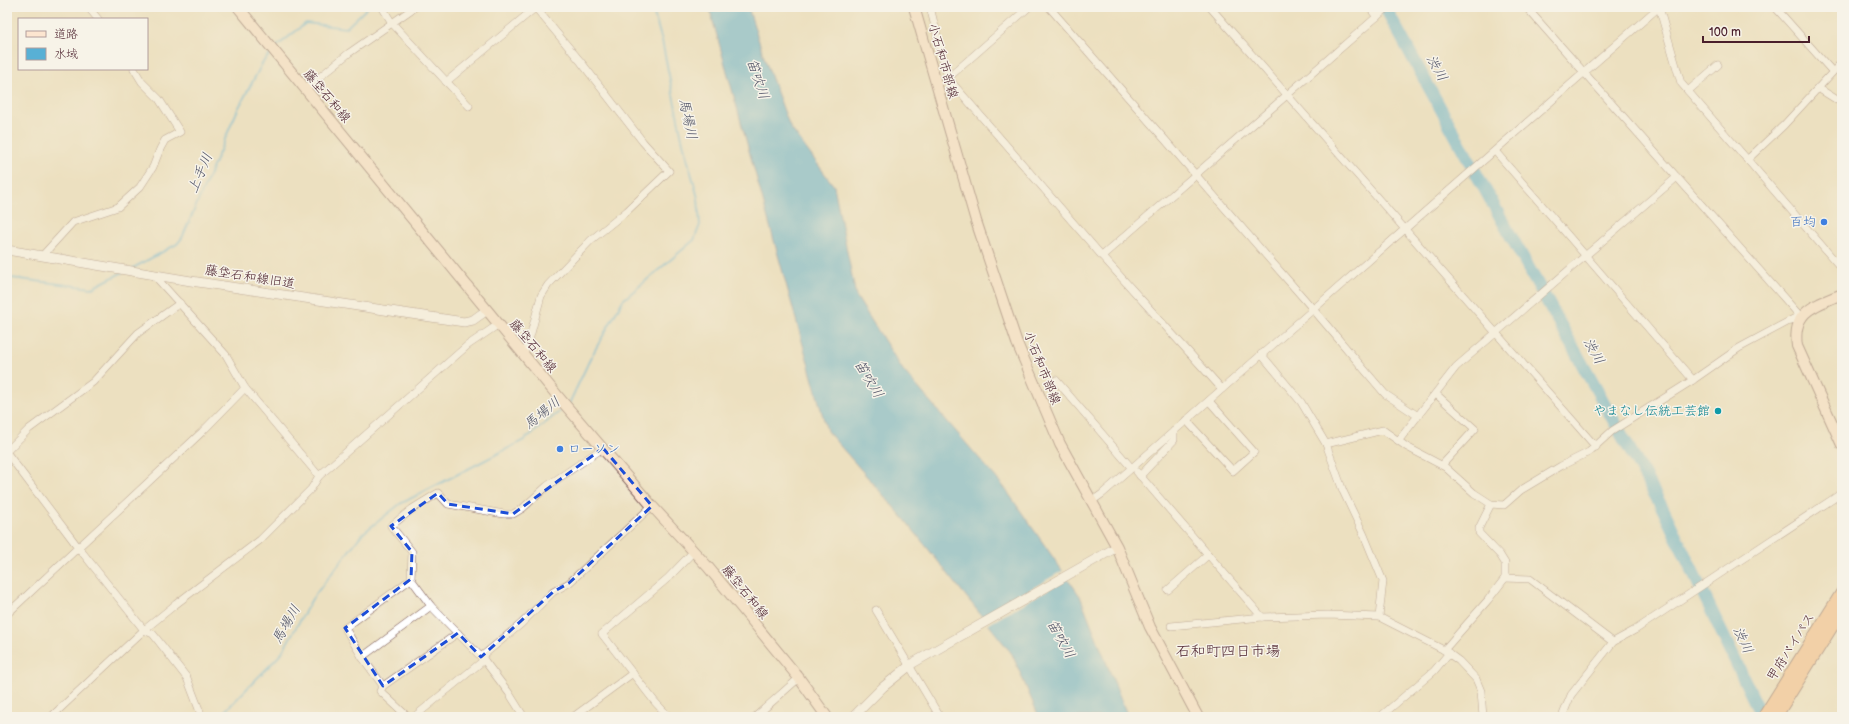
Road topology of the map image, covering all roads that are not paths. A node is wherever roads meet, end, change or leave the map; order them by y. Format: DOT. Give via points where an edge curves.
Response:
graph roads {
  1 [pos="88,7"];
  2 [pos="238,7"];
  3 [pos="382,7"];
  4 [pos="415,7"];
  5 [pos="535,7"];
  6 [pos="914,7"];
  7 [pos="930,7"];
  8 [pos="1029,7"];
  9 [pos="1049,7"];
  10 [pos="1210,7"];
  11 [pos="1369,7"];
  12 [pos="1388,7"];
  13 [pos="1526,7"];
  14 [pos="1659,7"];
  15 [pos="1775,7"];
  16 [pos="1380,15"];
  17 [pos="97,18"];
  18 [pos="392,23"];
  19 [pos="1842,62"];
  20 [pos="1718,65"];
  21 [pos="135,70"];
  22 [pos="1832,71"];
  23 [pos="1584,73"];
  24 [pos="948,78"];
  25 [pos="446,82"];
  26 [pos="1818,88"];
  27 [pos="305,89"];
  28 [pos="1688,91"];
  29 [pos="1287,95"];
  30 [pos="1842,103"];
  31 [pos="469,106"];
  32 [pos="1494,151"];
  33 [pos="1747,160"];
  34 [pos="1195,174"];
  35 [pos="1677,177"];
  36 [pos="1405,228"];
  37 [pos="7,250"];
  38 [pos="1585,255"];
  39 [pos="42,256"];
  40 [pos="1102,256"];
  41 [pos="1842,269"];
  42 [pos="153,274"];
  43 [pos="1842,294"];
  44 [pos="180,303"];
  45 [pos="1313,309"];
  46 [pos="487,310"];
  47 [pos="1800,317"];
  48 [pos="499,324"];
  49 [pos="1496,334"];
  50 [pos="522,352"];
  51 [pos="1262,354"];
  52 [pos="1056,380"];
  53 [pos="1693,380"];
  54 [pos="245,388"];
  55 [pos="1222,389"];
  56 [pos="1436,394"];
  57 [pos="1209,401"];
  58 [pos="1418,416"];
  59 [pos="1186,420"];
  60 [pos="1174,431"];
  61 [pos="1399,440"];
  62 [pos="1326,444"];
  63 [pos="1842,445"];
  64 [pos="1596,447"];
  65 [pos="603,448"];
  66 [pos="7,452"];
  67 [pos="1129,465"];
  68 [pos="1442,466"];
  69 [pos="319,476"];
  70 [pos="1842,493"];
  71 [pos="1092,501"];
  72 [pos="1491,504"];
  73 [pos="652,506"];
  74 [pos="78,547"];
  75 [pos="1117,547"];
  76 [pos="694,551"];
  77 [pos="1208,555"];
  78 [pos="1505,578"];
  79 [pos="411,579"];
  80 [pos="1168,590"];
  81 [pos="1842,593"];
  82 [pos="431,606"];
  83 [pos="876,610"];
  84 [pos="1842,610"];
  85 [pos="7,614"];
  86 [pos="1262,617"];
  87 [pos="1380,617"];
  88 [pos="1171,626"];
  89 [pos="144,630"];
  90 [pos="458,633"];
  91 [pos="1613,642"];
  92 [pos="1446,652"];
  93 [pos="362,657"];
  94 [pos="482,659"];
  95 [pos="911,665"];
  96 [pos="633,673"];
  97 [pos="799,678"];
  98 [pos="383,686"];
  99 [pos="1768,716"];
  100 [pos="51,717"];
  101 [pos="202,717"];
  102 [pos="408,717"];
  103 [pos="414,717"];
  104 [pos="524,717"];
  105 [pos="573,717"];
  106 [pos="669,717"];
  107 [pos="755,717"];
  108 [pos="827,717"];
  109 [pos="853,717"];
  110 [pos="940,717"];
  111 [pos="1198,717"];
  112 [pos="1380,717"];
  113 [pos="1484,717"];
  114 [pos="1562,717"];
  1 -- 17 [label="street"];
  2 -- 27 [label="main road, 藤垈石和線"];
  3 -- 18 [label="street"];
  4 -- 18 [label="street"];
  5 -- 25 [label="street"];
  5 -- 50 [label="street" via="669,171 627,211 591,240 548,285 542,296 527,348"];
  6 -- 71 [label="main road, 小石和市部線" via="976,221 1017,342 1060,444"];
  7 -- 24 [label="street"];
  8 -- 24 [label="street"];
  9 -- 34 [label="street"];
  10 -- 29 [label="street"];
  11 -- 16 [label="street"];
  12 -- 16 [label="street"];
  13 -- 23 [label="street"];
  14 -- 23 [label="street"];
  14 -- 28 [label="street" via="1680,83"];
  15 -- 22 [label="street"];
  16 -- 29 [label="street"];
  18 -- 25 [label="street"];
  18 -- 27 [label="street" via="348,53"];
  19 -- 22 [label="street"];
  20 -- 28 [label="street"];
  21 -- 39 [label="street" via="142,82 159,99 180,132 165,140 153,167 140,187 118,207 73,222"];
  22 -- 26 [label="street"];
  23 -- 32 [label="street"];
  23 -- 35 [label="street"];
  24 -- 40 [label="street"];
  25 -- 31 [label="street"];
  26 -- 30 [label="street"];
  26 -- 33 [label="street" via="1784,126"];
  27 -- 46 [label="main road, 藤垈石和線"];
  28 -- 33 [label="street"];
  29 -- 34 [label="street"];
  29 -- 36 [label="street"];
  32 -- 36 [label="street"];
  32 -- 38 [label="street"];
  33 -- 41 [label="street"];
  34 -- 40 [label="street"];
  34 -- 45 [label="street"];
  35 -- 38 [label="street"];
  35 -- 47 [label="street"];
  36 -- 45 [label="street"];
  36 -- 49 [label="street"];
  37 -- 39 [label="street, 藤垈石和線旧道"];
  38 -- 49 [label="street"];
  38 -- 53 [label="street"];
  39 -- 42 [label="street, 藤垈石和線旧道"];
  40 -- 55 [label="street"];
  42 -- 44 [label="street"];
  42 -- 46 [label="street, 藤垈石和線旧道" via="464,322 473,320"];
  43 -- 47 [label="main road" via="1814,307"];
  44 -- 54 [label="street" via="226,355"];
  44 -- 66 [label="street" via="138,333 93,382 29,429"];
  45 -- 51 [label="street"];
  45 -- 58 [label="street" via="1385,394"];
  46 -- 48 [label="main road, 藤垈石和線"];
  47 -- 53 [label="street" via="1739,348"];
  47 -- 63 [label="main road" via="1795,332 1797,346"];
  48 -- 50 [label="main road, 藤垈石和線"];
  48 -- 69 [label="street" via="468,345"];
  49 -- 56 [label="street" via="1456,367"];
  49 -- 64 [label="street"];
  50 -- 65 [label="main road, 藤垈石和線"];
  51 -- 55 [label="street"];
  51 -- 62 [label="street" via="1301,402"];
  52 -- 67 [label="street"];
  53 -- 64 [label="street" via="1612,431"];
  54 -- 69 [label="street"];
  54 -- 74 [label="street" via="202,432"];
  55 -- 57 [label="street"];
  56 -- 58 [label="street"];
  56 -- 68 [label="street" via="1474,429"];
  57 -- 59 [label="street"];
  57 -- 59 [label="street" via="1254,452 1233,471"];
  58 -- 61 [label="street"];
  59 -- 60 [label="street"];
  60 -- 71 [label="street"];
  60 -- 77 [label="street" via="1174,440 1139,474"];
  61 -- 62 [label="street" via="1383,430"];
  61 -- 68 [label="street"];
  62 -- 87 [label="street" via="1343,491 1383,581"];
  64 -- 72 [label="street" via="1521,490 1504,505"];
  65 -- 73 [label="main road, 藤垈石和線"];
  65 -- 79 [label="street" via="547,486 513,514 448,504 438,493 412,509 391,526 412,552"];
  66 -- 74 [label="street"];
  68 -- 72 [label="street"];
  69 -- 89 [label="street" via="311,489 260,540"];
  70 -- 91 [label="street"];
  71 -- 75 [label="main road, 小石和市部線"];
  72 -- 78 [label="street" via="1479,533 1505,563"];
  73 -- 76 [label="main road, 藤垈石和線"];
  73 -- 94 [label="street" via="569,583 553,592"];
  74 -- 85 [label="street"];
  74 -- 89 [label="street"];
  75 -- 95 [label="street"];
  75 -- 111 [label="main road, 小石和市部線" via="1150,627"];
  76 -- 96 [label="street" via="668,578 602,634"];
  76 -- 97 [label="main road, 藤垈石和線"];
  77 -- 80 [label="street"];
  77 -- 86 [label="street"];
  78 -- 91 [label="street" via="1530,579"];
  78 -- 92 [label="street"];
  79 -- 82 [label="street"];
  79 -- 93 [label="street" via="345,628"];
  81 -- 99 [label="highway, 甲府バイパス"];
  82 -- 90 [label="street"];
  82 -- 93 [label="street"];
  83 -- 95 [label="street"];
  84 -- 99 [label="highway, 甲府バイパス"];
  86 -- 87 [label="street"];
  86 -- 88 [label="street"];
  87 -- 92 [label="street"];
  89 -- 100 [label="street"];
  89 -- 101 [label="street" via="153,634 186,678"];
  90 -- 94 [label="street"];
  90 -- 98 [label="street"];
  91 -- 114 [label="street" via="1571,695"];
  92 -- 112 [label="street" via="1434,671"];
  92 -- 113 [label="street" via="1459,661 1476,679 1481,691"];
  93 -- 98 [label="street"];
  94 -- 103 [label="street"];
  94 -- 104 [label="street"];
  95 -- 109 [label="street" via="883,687"];
  95 -- 110 [label="street"];
  96 -- 105 [label="street"];
  96 -- 106 [label="street"];
  97 -- 107 [label="street"];
  97 -- 108 [label="main road, 藤垈石和線"];
  98 -- 102 [label="street" via="380,691"];
}
